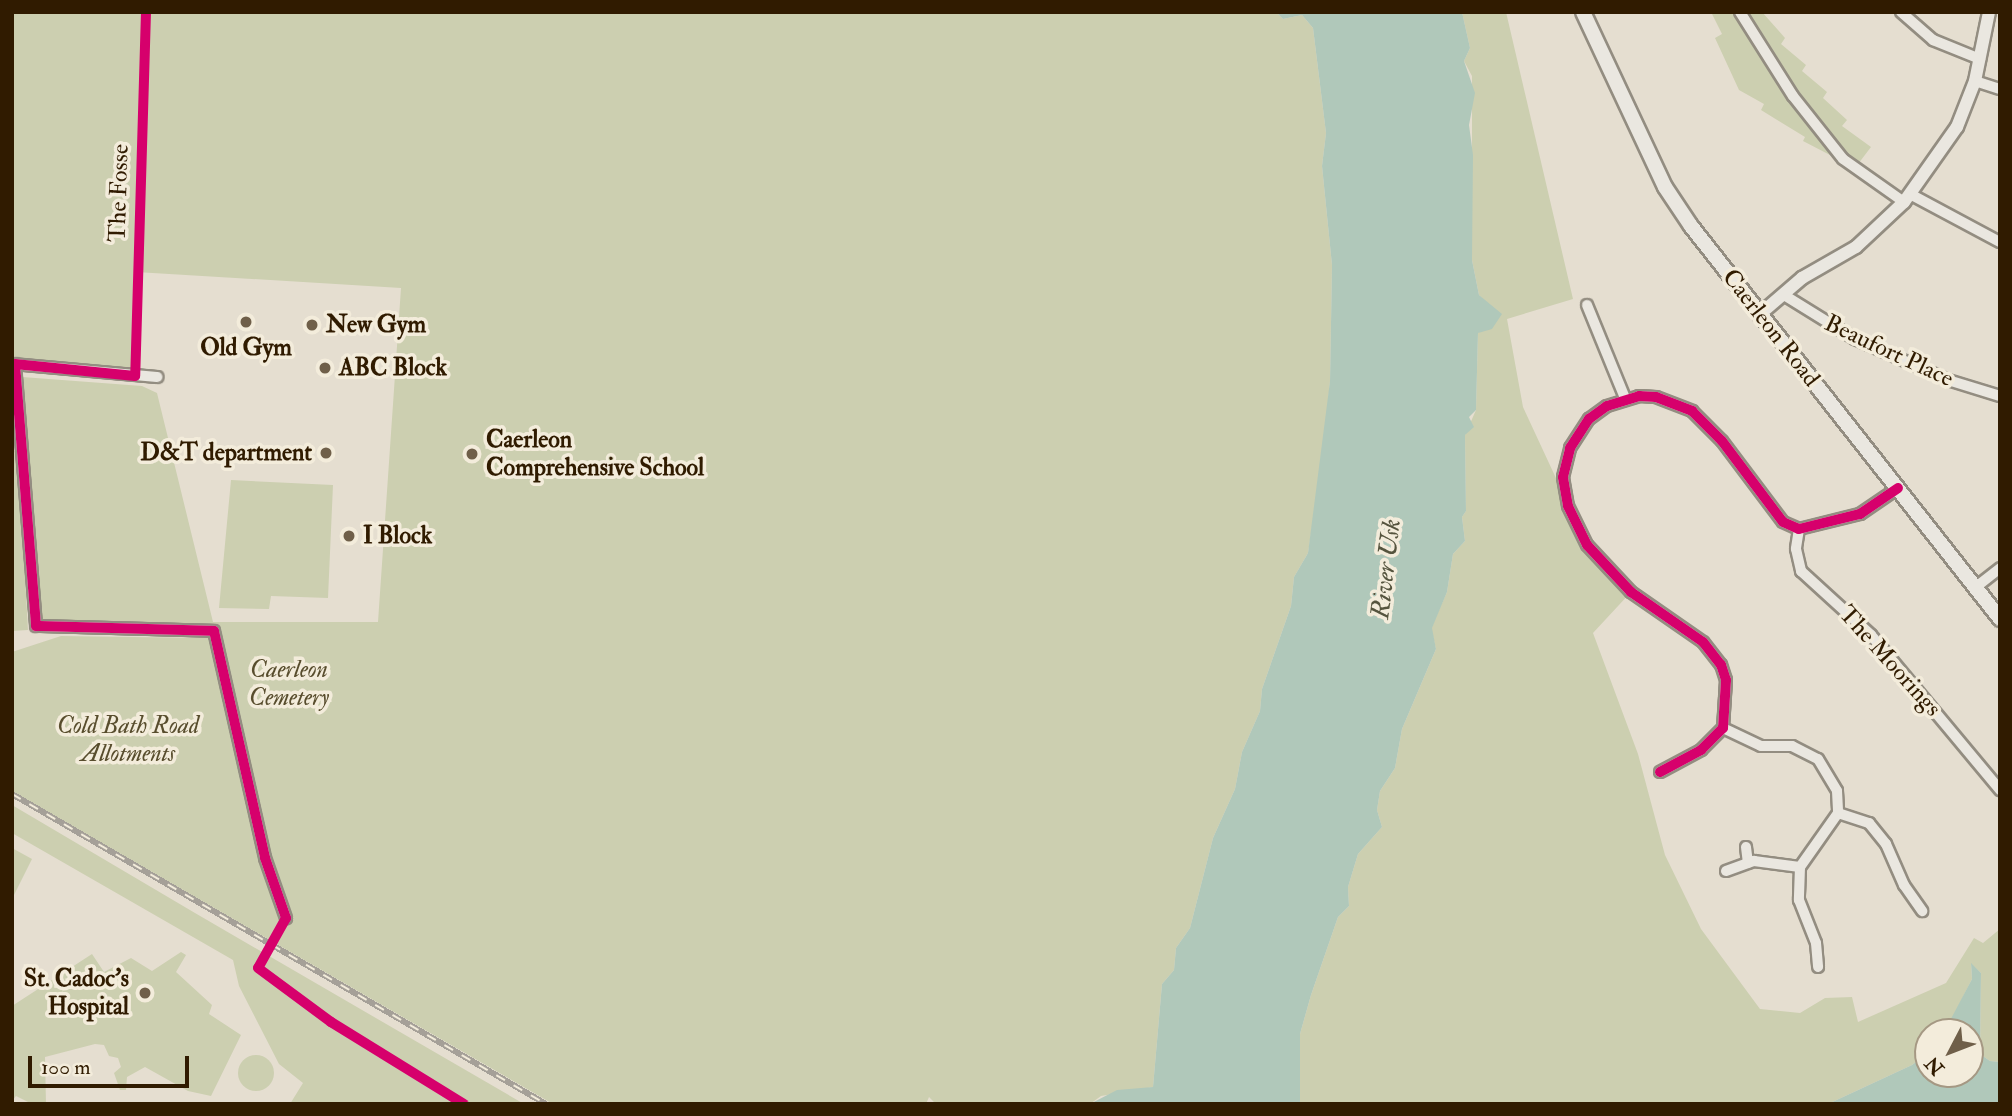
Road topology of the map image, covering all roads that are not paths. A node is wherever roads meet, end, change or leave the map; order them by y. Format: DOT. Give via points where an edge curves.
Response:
graph roads {
  1 [pos="1583,12"];
  2 [pos="1740,12"];
  3 [pos="1901,12"];
  4 [pos="1989,12"];
  5 [pos="1980,59"];
  6 [pos="1975,81"];
  7 [pos="2000,89"];
  8 [pos="1907,198"];
  9 [pos="2000,242"];
  10 [pos="1784,295"];
  11 [pos="1587,305"];
  12 [pos="1759,315"];
  13 [pos="14,364"];
  14 [pos="157,377"];
  15 [pos="2000,396"];
  16 [pos="1625,398"];
  17 [pos="1898,488"];
  18 [pos="1799,530"];
  19 [pos="2000,568"];
  20 [pos="1976,587"];
  21 [pos="2000,619"];
  22 [pos="1723,728"];
  23 [pos="1660,772"];
  24 [pos="2000,790"];
  25 [pos="1838,813"];
  26 [pos="1746,847"];
  27 [pos="1748,863"];
  28 [pos="1800,867"];
  29 [pos="1726,871"];
  30 [pos="1922,911"];
  31 [pos="286,918"];
  32 [pos="1818,967"];
  1 -- 12 [label="main road, Caerleon Road" via="1665,187"];
  2 -- 8 [label="street" via="1793,96 1843,159"];
  3 -- 5 [label="street" via="1933,40"];
  4 -- 5 [label="street"];
  5 -- 6 [label="street"];
  6 -- 7 [label="street"];
  6 -- 8 [label="street" via="1957,127"];
  8 -- 9 [label="street"];
  8 -- 10 [label="street" via="1856,247"];
  10 -- 12 [label="street"];
  10 -- 15 [label="street, Beaufort Place" via="1855,339 1948,380"];
  11 -- 16 [label="street"];
  12 -- 17 [label="main road, Caerleon Road"];
  13 -- 14 [label="street"];
  13 -- 31 [label="street" via="36,626 214,631 265,858"];
  16 -- 18 [label="street" via="1656,397 1692,411 1722,441 1783,522"];
  16 -- 22 [label="street" via="1589,419 1570,448 1563,477 1568,506 1587,545 1631,592 1714,654 1728,694"];
  17 -- 18 [label="street" via="1860,514"];
  17 -- 20 [label="main road, Caerleon Road"];
  18 -- 24 [label="street, The Moorings" via="1796,549 1801,571 1879,643"];
  19 -- 20 [label="street"];
  20 -- 21 [label="main road, Caerleon Road"];
  22 -- 23 [label="street" via="1701,750"];
  22 -- 25 [label="street" via="1761,746 1792,746 1818,759 1837,791"];
  25 -- 28 [label="street"];
  25 -- 30 [label="street" via="1870,824"];
  26 -- 27 [label="street"];
  27 -- 28 [label="street"];
  27 -- 29 [label="street"];
  28 -- 32 [label="street" via="1799,901 1816,943"];
}
